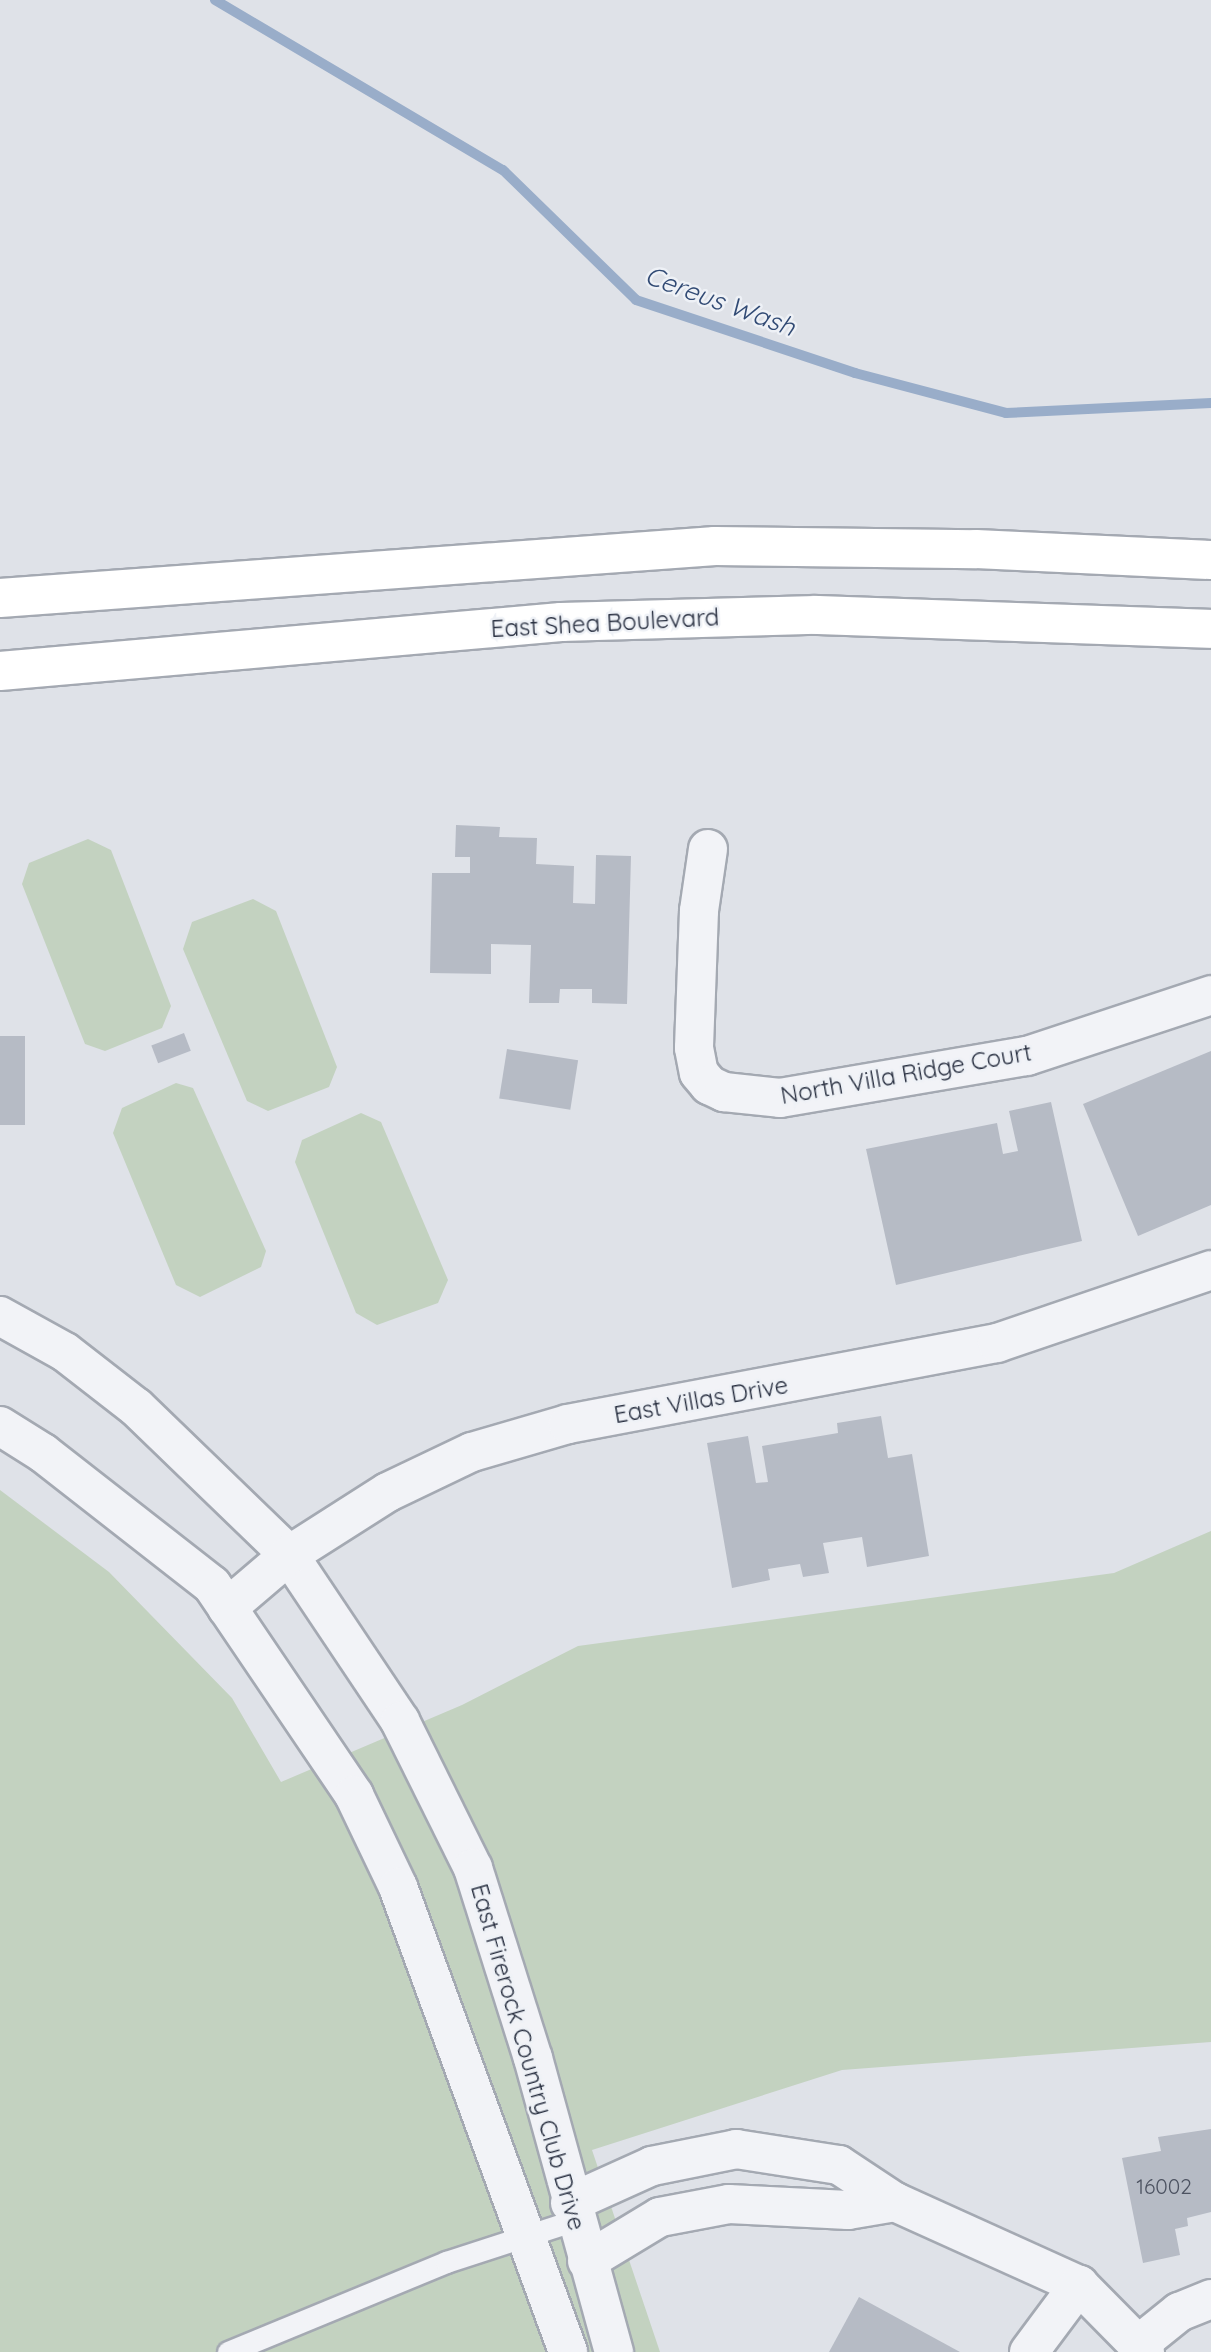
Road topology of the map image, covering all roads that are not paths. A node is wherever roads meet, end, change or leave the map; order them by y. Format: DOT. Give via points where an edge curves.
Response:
graph roads {
  1 [pos="1211,560"];
  2 [pos="0,598"];
  3 [pos="1211,629"];
  4 [pos="0,671"];
  5 [pos="708,849"];
  6 [pos="1211,995"];
  7 [pos="1211,1270"];
  8 [pos="0,1316"];
  9 [pos="0,1426"];
  10 [pos="289,1555"];
  11 [pos="227,1608"];
  12 [pos="895,2202"];
  13 [pos="573,2212"];
  14 [pos="526,2233"];
  15 [pos="587,2261"];
  16 [pos="1079,2285"];
  17 [pos="1211,2299"];
  18 [pos="1142,2348"];
  19 [pos="228,2352"];
  20 [pos="568,2352"];
  21 [pos="614,2352"];
  22 [pos="1030,2352"];
  1 -- 2 [label="main road" via="976,549 715,546"];
  3 -- 4 [label="main road, East Shea Boulevard" via="816,615 561,622"];
  5 -- 6 [label="street, North Villa Ridge Court" via="699,911 694,1048 699,1073 724,1093 780,1098 1027,1056"];
  7 -- 10 [label="street, East Villas Drive" via="997,1343 568,1424 472,1452 388,1492"];
  8 -- 10 [label="street, East Firerock Country Club Drive" via="65,1352 136,1407"];
  9 -- 11 [label="street, East Firerock Country Club Drive" via="43,1453 212,1585"];
  10 -- 11 [label="street, East Villas Drive"];
  10 -- 13 [label="street, East Firerock Country Club Drive" via="400,1721 473,1868 533,2058"];
  11 -- 14 [label="street, East Firerock Country Club Drive" via="354,1796 398,1887"];
  12 -- 13 [label="street" via="839,2165 736,2149 652,2166"];
  12 -- 15 [label="street" via="848,2210 729,2204 674,2214 660,2217"];
  12 -- 16 [label="street"];
  13 -- 14 [label="lane"];
  13 -- 15 [label="street, East Firerock Country Club Drive"];
  14 -- 19 [label="lane"];
  14 -- 20 [label="street, East Firerock Country Club Drive"];
  15 -- 21 [label="street, East Firerock Country Club Drive"];
  16 -- 18 [label="street"];
  16 -- 22 [label="street"];
  17 -- 18 [label="street" via="1179,2312"];
}
